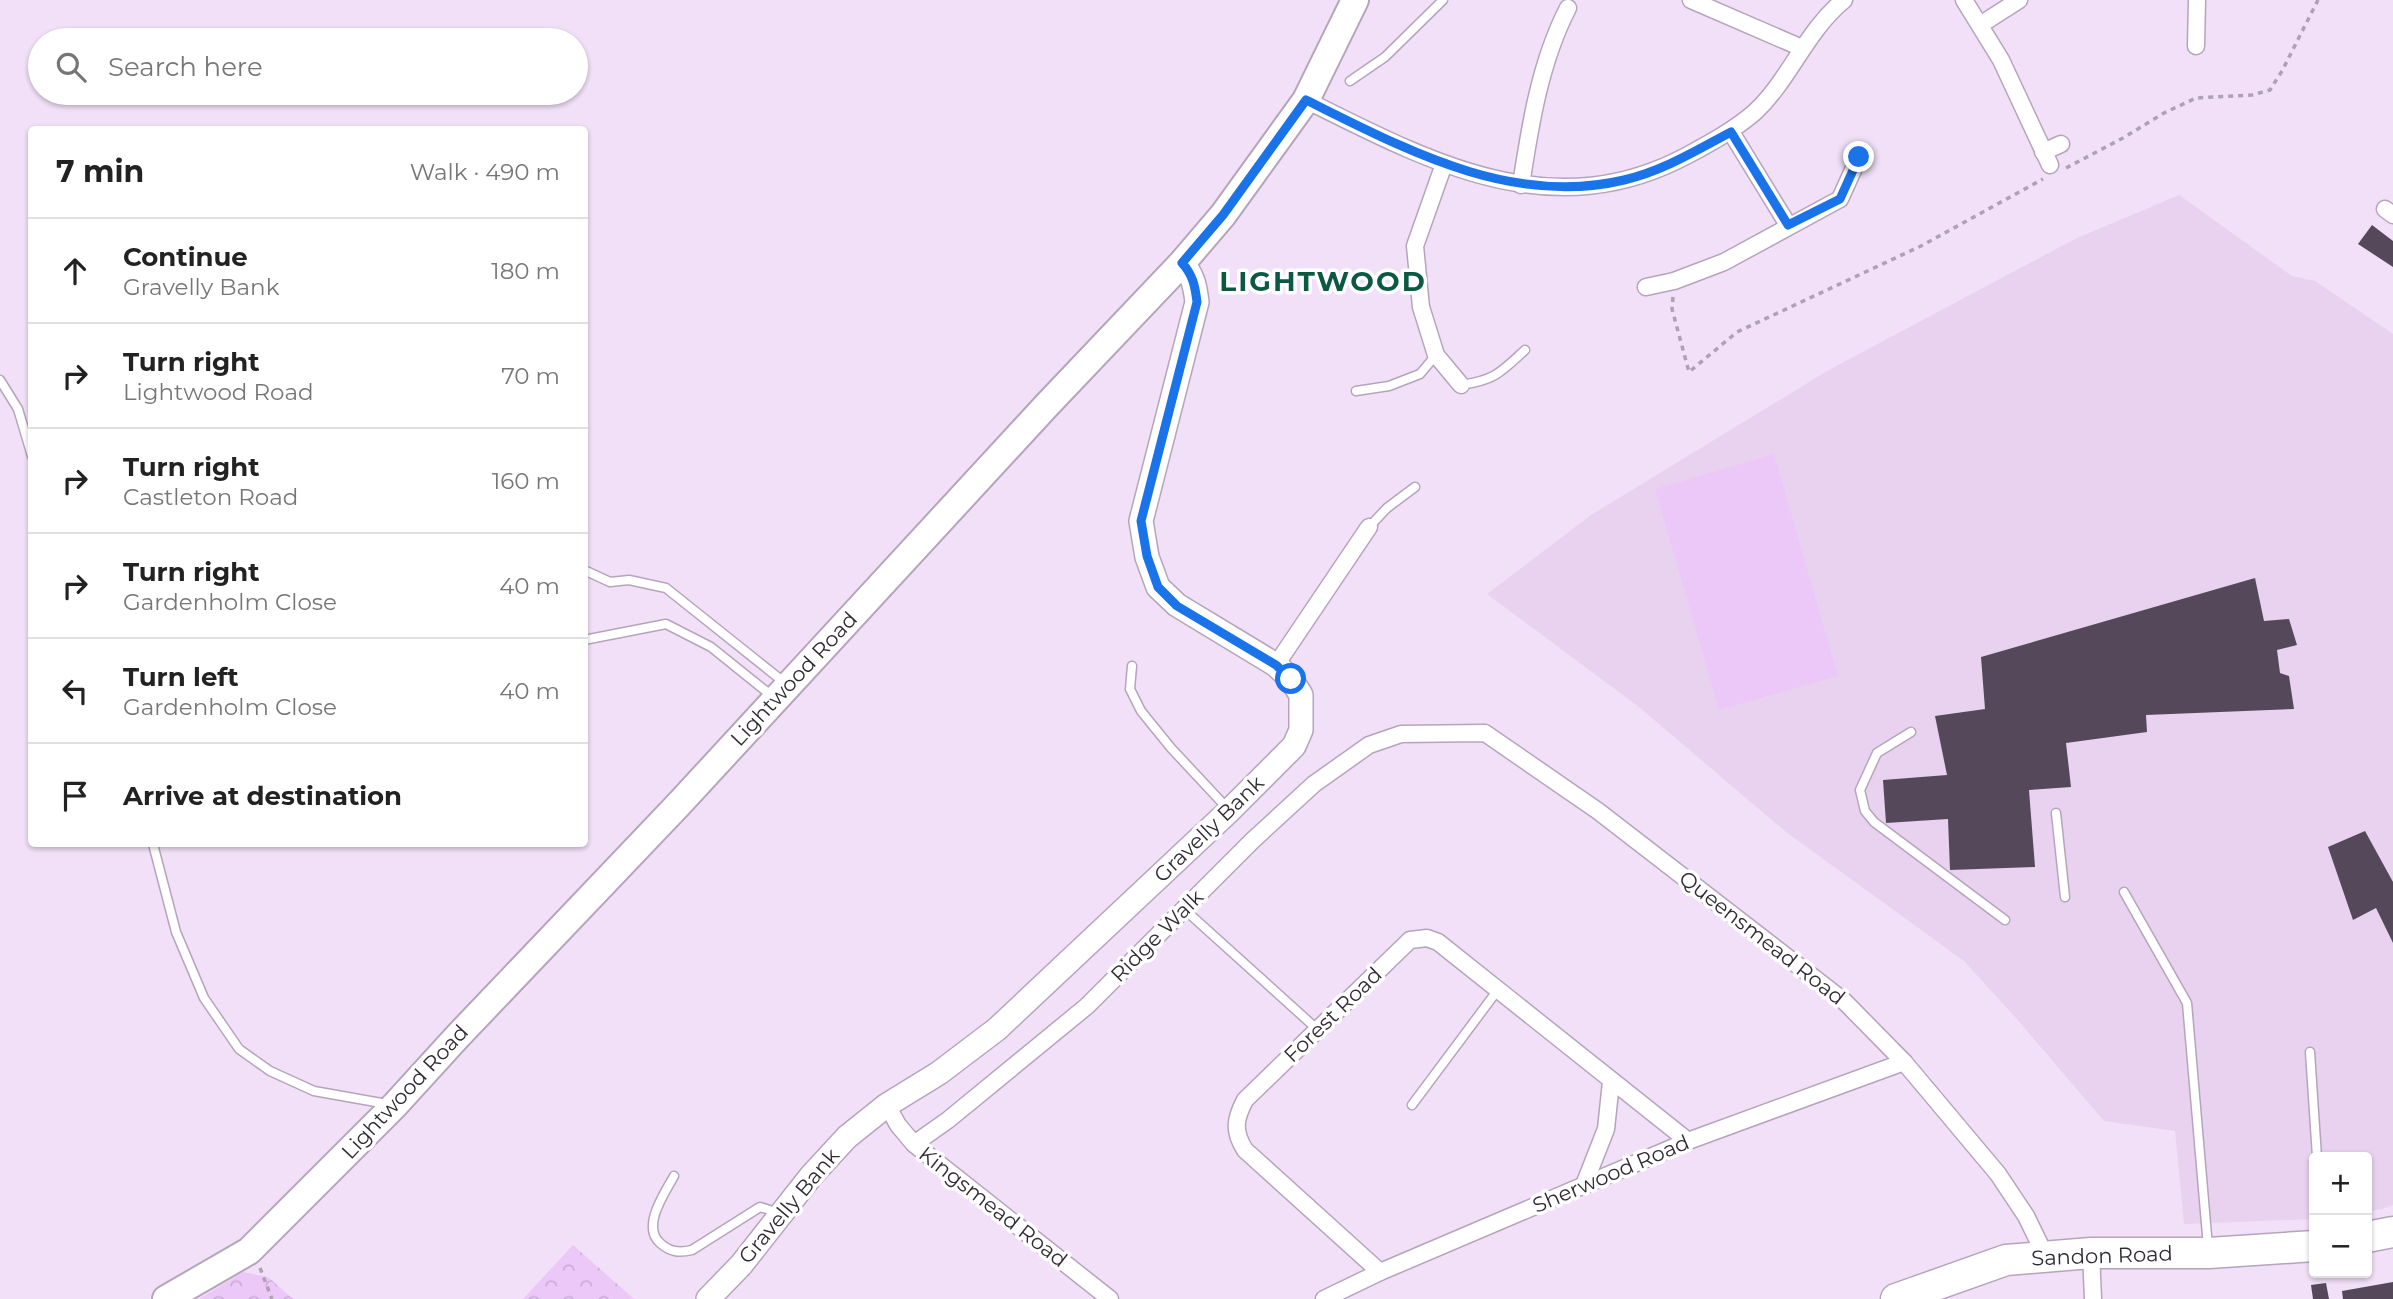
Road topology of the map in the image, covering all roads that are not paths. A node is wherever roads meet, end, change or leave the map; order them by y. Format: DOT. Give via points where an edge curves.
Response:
graph roads {
  1 [pos="1355,0"];
  2 [pos="1691,0"];
  3 [pos="1844,0"];
  4 [pos="1964,0"];
  5 [pos="2020,0"];
  6 [pos="2197,0"];
  7 [pos="1441,1"];
  8 [pos="1568,9"];
  9 [pos="1541,21"];
  10 [pos="1980,25"];
  11 [pos="1558,28"];
  12 [pos="2196,46"];
  13 [pos="1802,48"];
  14 [pos="1350,81"];
  15 [pos="1306,100"];
  16 [pos="1731,132"];
  17 [pos="2061,144"];
  18 [pos="1859,157"];
  19 [pos="1444,164"];
  20 [pos="1521,185"];
  21 [pos="1788,225"];
  22 [pos="1182,263"];
  23 [pos="1646,287"];
  24 [pos="1525,350"];
  25 [pos="1436,355"];
  26 [pos="0,380"];
  27 [pos="1461,386"];
  28 [pos="1356,391"];
  29 [pos="28,443"];
  30 [pos="1415,487"];
  31 [pos="1369,527"];
  32 [pos="588,572"];
  33 [pos="588,639"];
  34 [pos="1276,665"];
  35 [pos="1132,666"];
  36 [pos="781,692"];
  37 [pos="1910,732"];
  38 [pos="1401,734"];
  39 [pos="1229,811"];
  40 [pos="2056,813"];
  41 [pos="154,847"];
  42 [pos="2124,892"];
  43 [pos="2065,897"];
  44 [pos="1184,909"];
  45 [pos="2005,920"];
  46 [pos="1497,991"];
  47 [pos="1318,1030"];
  48 [pos="2310,1052"];
  49 [pos="1904,1062"];
  50 [pos="1611,1082"];
  51 [pos="395,1105"];
  52 [pos="887,1105"];
  53 [pos="1412,1105"];
  54 [pos="1688,1142"];
  55 [pos="914,1144"];
  56 [pos="2317,1152"];
  57 [pos="674,1176"];
  58 [pos="1584,1185"];
  59 [pos="782,1214"];
  60 [pos="2393,1232"];
  61 [pos="2372,1236"];
  62 [pos="2309,1246"];
  63 [pos="2091,1253"];
  64 [pos="2208,1253"];
  65 [pos="2045,1255"];
  66 [pos="1380,1272"];
  67 [pos="166,1299"];
  68 [pos="708,1299"];
  69 [pos="1110,1299"];
  70 [pos="1324,1299"];
  71 [pos="1896,1299"];
  72 [pos="2093,1299"];
  1 -- 15 [label="main road, Lightwood Road"];
  2 -- 13 [label="street"];
  3 -- 13 [label="street"];
  4 -- 10 [label="street"];
  5 -- 10 [label="street"];
  6 -- 12 [label="street"];
  7 -- 14 [label="lane" via="1385,57"];
  8 -- 11 [label="street"];
  9 -- 11 [label="street"];
  10 -- 17 [label="street" via="2001,60 2049,167"];
  11 -- 20 [label="street" via="1530,125"];
  13 -- 16 [label="street" via="1784,79"];
  15 -- 19 [label="street"];
  15 -- 22 [label="main road, Lightwood Road" via="1223,215"];
  16 -- 20 [label="street" via="1671,164 1626,180 1587,187"];
  16 -- 21 [label="street"];
  18 -- 21 [label="street" via="1840,199"];
  19 -- 20 [label="street"];
  19 -- 25 [label="street" via="1415,246 1421,307"];
  21 -- 23 [label="street" via="1724,262"];
  22 -- 34 [label="street, Gravelly Bank" via="1190,272 1197,302 1141,521 1147,556 1158,587 1177,606"];
  22 -- 36 [label="main road, Lightwood Road"];
  24 -- 27 [label="lane" via="1496,377"];
  25 -- 27 [label="street"];
  25 -- 28 [label="lane" via="1420,374 1389,386"];
  26 -- 29 [label="lane" via="18,409"];
  30 -- 31 [label="lane"];
  31 -- 34 [label="street"];
  32 -- 36 [label="lane" via="610,582 629,580 666,588"];
  33 -- 36 [label="lane" via="666,624"];
  34 -- 39 [label="street, Gravelly Bank" via="1301,695 1301,730 1294,746"];
  35 -- 39 [label="lane" via="1130,689 1141,711"];
  36 -- 51 [label="main road, Lightwood Road"];
  37 -- 45 [label="lane" via="1877,753 1860,790 1865,811"];
  38 -- 44 [label="street, Ridge Walk" via="1368,745 1314,784"];
  38 -- 49 [label="street, Queensmead Road" via="1485,733 1598,811 1769,942 1844,1001"];
  39 -- 52 [label="street, Gravelly Bank" via="997,1029"];
  40 -- 43 [label="lane"];
  41 -- 51 [label="lane" via="176,932 204,998 239,1049 270,1071 314,1091"];
  42 -- 64 [label="lane" via="2187,1003"];
  44 -- 47 [label="lane"];
  44 -- 55 [label="street, Ridge Walk" via="1087,1006"];
  46 -- 47 [label="street, Forest Road" via="1438,942 1418,937"];
  46 -- 50 [label="street, Forest Road"];
  46 -- 53 [label="lane"];
  47 -- 66 [label="street, Forest Road" via="1245,1100 1237,1115 1237,1137 1245,1150"];
  48 -- 56 [label="lane"];
  49 -- 54 [label="street, Sherwood Road"];
  49 -- 65 [label="street, Queensmead Road" via="1998,1174"];
  50 -- 54 [label="street, Forest Road"];
  50 -- 58 [label="street" via="1606,1129"];
  51 -- 67 [label="main road, Lightwood Road" via="249,1251"];
  52 -- 55 [label="street, Kingsmead Road"];
  52 -- 59 [label="street, Gravelly Bank" via="847,1137"];
  54 -- 58 [label="street, Sherwood Road"];
  55 -- 69 [label="street, Kingsmead Road"];
  57 -- 59 [label="lane" via="652,1227 656,1240 679,1253 692,1250 760,1207"];
  58 -- 66 [label="street, Sherwood Road"];
  59 -- 68 [label="street, Gravelly Bank"];
  60 -- 61 [label="highway"];
  62 -- 64 [label="highway, Sandon Road"];
  63 -- 64 [label="highway, Sandon Road"];
  63 -- 65 [label="highway, Sandon Road"];
  63 -- 72 [label="street"];
  65 -- 71 [label="highway, Sandon Road" via="2006,1260"];
  66 -- 70 [label="street, Sherwood Road"];
}
